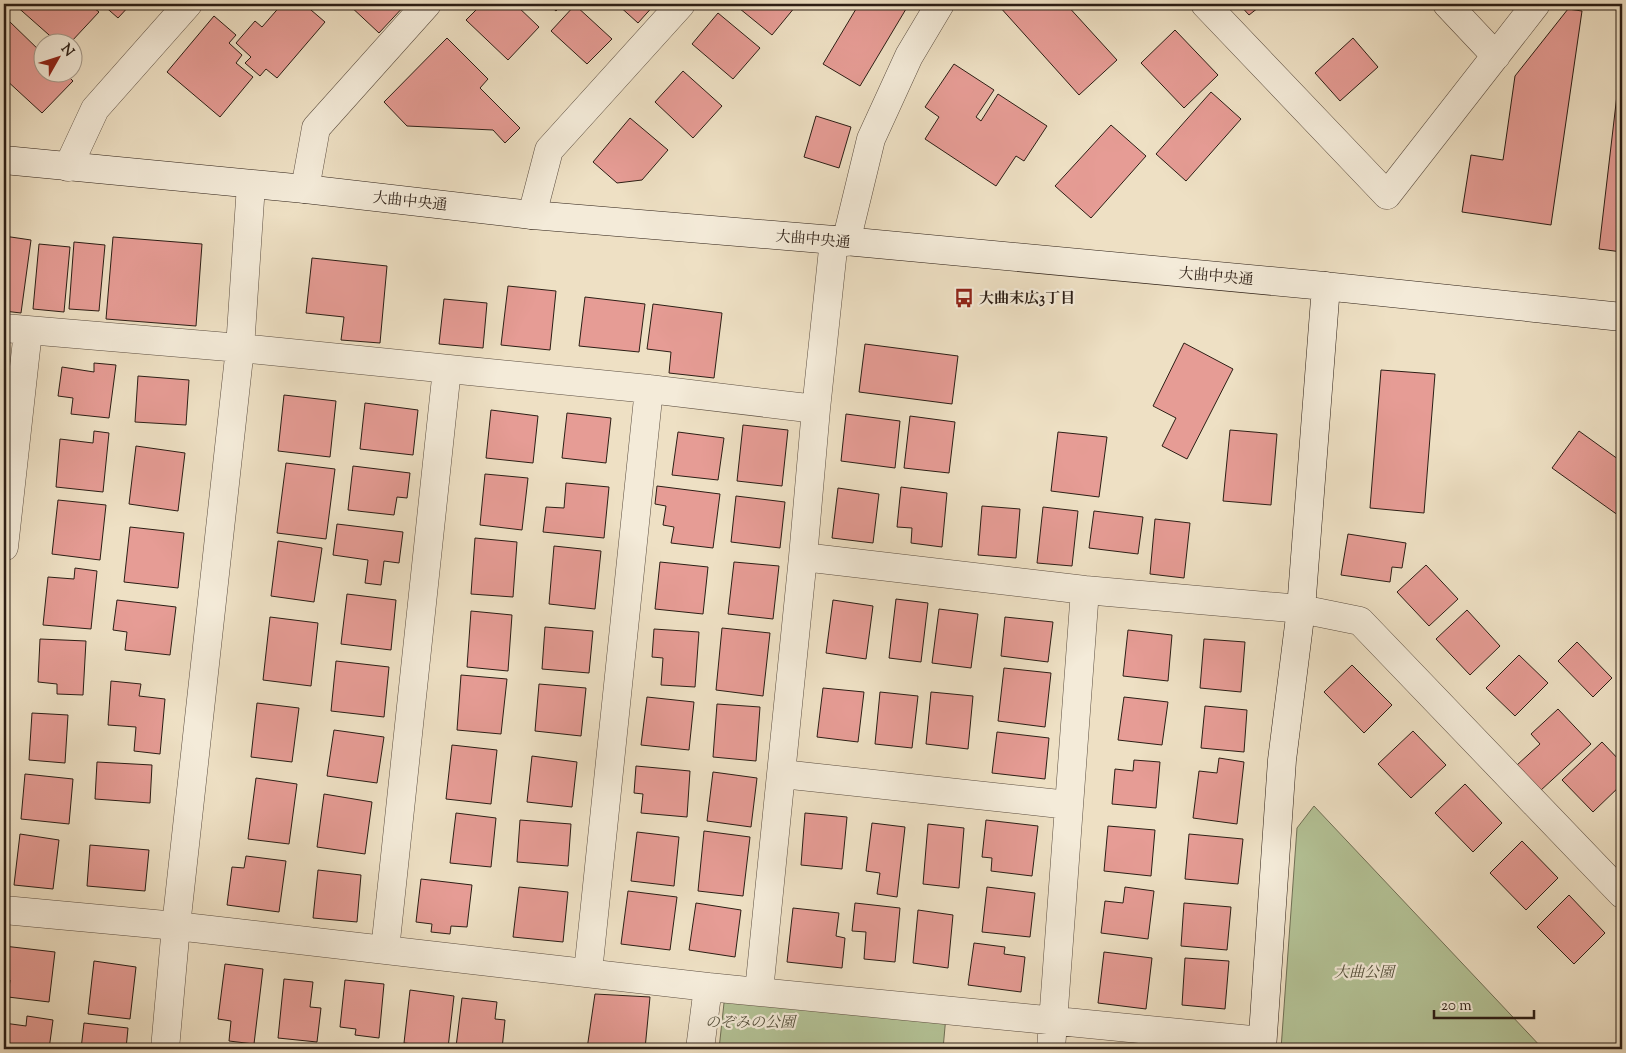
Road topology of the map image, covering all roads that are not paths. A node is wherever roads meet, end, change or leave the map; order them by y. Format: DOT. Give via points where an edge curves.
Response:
graph roads {
  1 [pos="188,4"];
  2 [pos="427,4"];
  3 [pos="681,4"];
  4 [pos="940,4"];
  5 [pos="1205,4"];
  6 [pos="1448,4"];
  7 [pos="1536,4"];
  8 [pos="1496,56"];
  9 [pos="4,160"];
  10 [pos="68,167"];
  11 [pos="250,185"];
  12 [pos="305,189"];
  13 [pos="532,214"];
  14 [pos="840,241"];
  15 [pos="1326,286"];
  16 [pos="1622,317"];
  17 [pos="16,329"];
  18 [pos="240,348"];
  19 [pos="447,369"];
  20 [pos="648,388"];
  21 [pos="816,409"];
  22 [pos="5,516"];
  23 [pos="4,548"];
  24 [pos="803,557"];
  25 [pos="1085,590"];
  26 [pos="1301,609"];
  27 [pos="782,774"];
  28 [pos="1069,804"];
  29 [pos="1622,894"];
  30 [pos="4,910"];
  31 [pos="176,926"];
  32 [pos="386,950"];
  33 [pos="588,972"];
  34 [pos="708,987"];
  35 [pos="759,991"];
  36 [pos="1053,1021"];
  37 [pos="1262,1045"];
  38 [pos="165,1049"];
  39 [pos="700,1049"];
  40 [pos="1051,1049"];
  1 -- 10 [label="street" via="96,109"];
  2 -- 12 [label="street" via="316,128"];
  3 -- 13 [label="street" via="549,150"];
  4 -- 14 [label="street" via="909,56 871,139"];
  5 -- 8 [label="street" via="1386,194"];
  6 -- 8 [label="street"];
  7 -- 8 [label="street"];
  9 -- 10 [label="street, 大曲中央通"];
  10 -- 11 [label="street, 大曲中央通"];
  11 -- 12 [label="street, 大曲中央通"];
  11 -- 18 [label="street"];
  12 -- 13 [label="street, 大曲中央通"];
  13 -- 14 [label="street, 大曲中央通"];
  14 -- 15 [label="street, 大曲中央通"];
  14 -- 21 [label="street"];
  15 -- 16 [label="street, 大曲中央通"];
  15 -- 26 [label="street"];
  17 -- 18 [label="street"];
  17 -- 22 [label="street"];
  18 -- 19 [label="street"];
  18 -- 31 [label="street"];
  19 -- 20 [label="street"];
  19 -- 32 [label="street"];
  20 -- 21 [label="street"];
  20 -- 33 [label="street"];
  21 -- 24 [label="street"];
  22 -- 23 [label="street"];
  24 -- 25 [label="street"];
  24 -- 27 [label="street"];
  25 -- 26 [label="street"];
  25 -- 28 [label="street"];
  26 -- 29 [label="street" via="1360,622"];
  26 -- 37 [label="street" via="1282,760"];
  27 -- 28 [label="street"];
  27 -- 35 [label="street"];
  28 -- 36 [label="street"];
  30 -- 31 [label="street"];
  31 -- 32 [label="street"];
  31 -- 38 [label="street"];
  32 -- 33 [label="street"];
  33 -- 34 [label="street"];
  34 -- 35 [label="street"];
  34 -- 39 [label="street"];
  35 -- 36 [label="street"];
  36 -- 37 [label="street"];
  36 -- 40 [label="street"];
}
